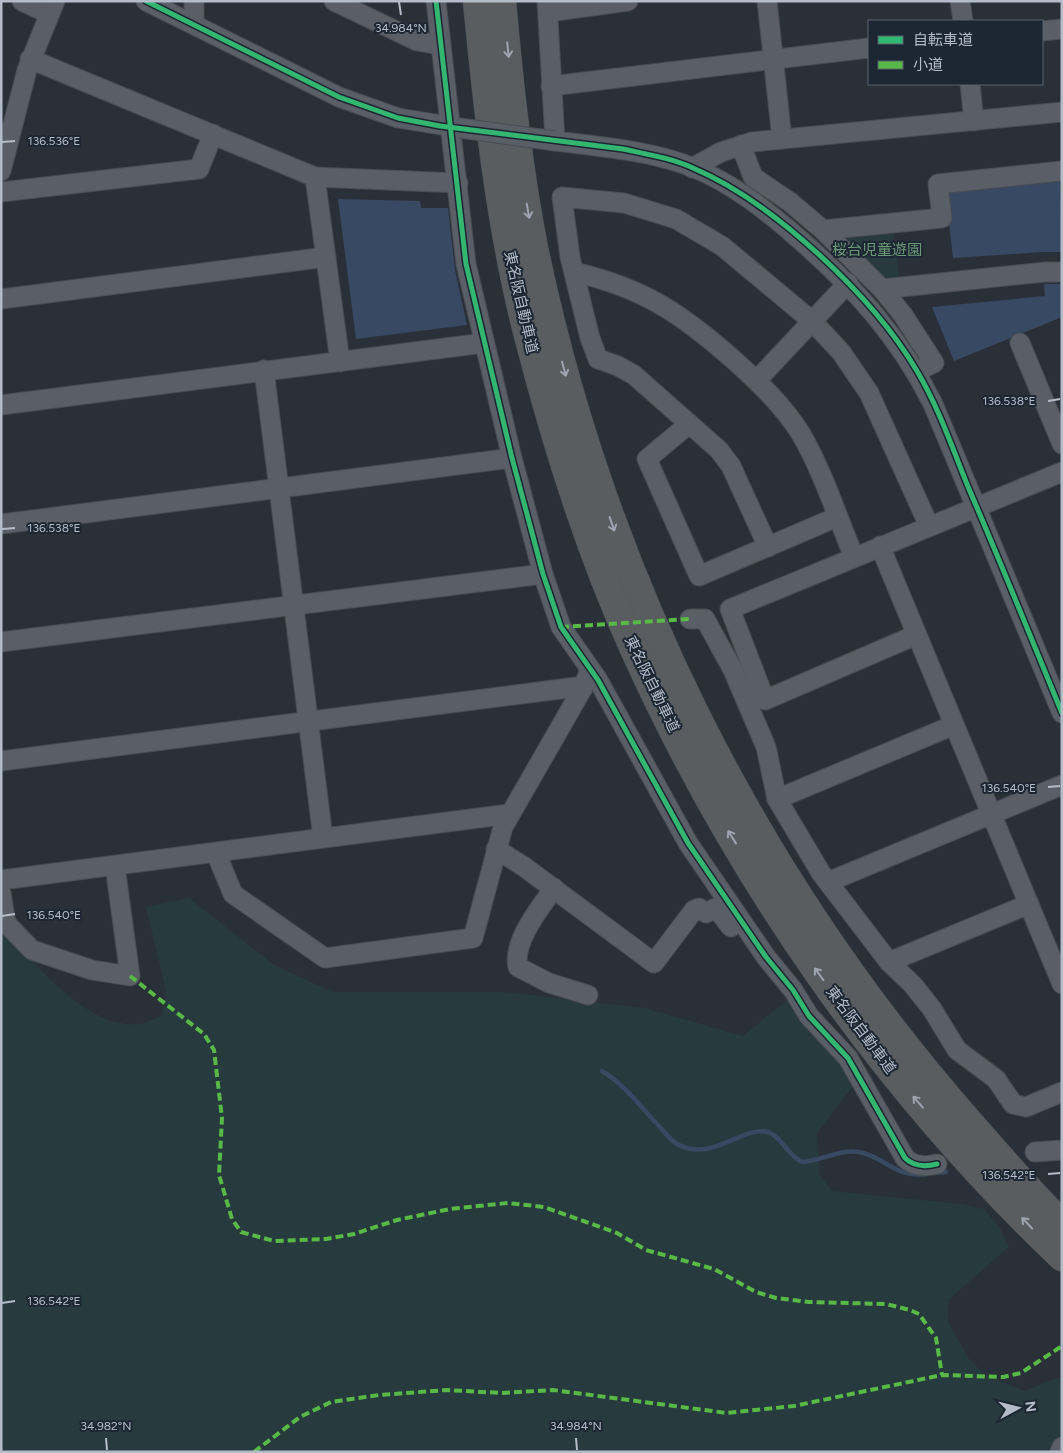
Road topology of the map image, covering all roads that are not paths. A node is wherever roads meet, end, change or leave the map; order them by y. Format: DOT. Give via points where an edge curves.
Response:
graph roads {
  1 [pos="22,1"];
  2 [pos="146,1"];
  3 [pos="194,1"];
  4 [pos="334,1"];
  5 [pos="436,1"];
  6 [pos="477,1"];
  7 [pos="502,1"];
  8 [pos="628,1"];
  9 [pos="767,1"];
  10 [pos="960,1"];
  11 [pos="548,6"];
  12 [pos="360,7"];
  13 [pos="52,8"];
  14 [pos="963,20"];
  15 [pos="194,24"];
  16 [pos="1062,29"];
  17 [pos="1043,31"];
  18 [pos="440,45"];
  19 [pos="868,48"];
  20 [pos="773,58"];
  21 [pos="30,59"];
  22 [pos="970,85"];
  23 [pos="551,86"];
  24 [pos="1062,112"];
  25 [pos="974,122"];
  26 [pos="455,128"];
  27 [pos="213,134"];
  28 [pos="782,139"];
  29 [pos="555,141"];
  30 [pos="741,145"];
  31 [pos="692,168"];
  32 [pos="1,171"];
  33 [pos="1062,171"];
  34 [pos="315,177"];
  35 [pos="458,183"];
  36 [pos="1,192"];
  37 [pos="822,230"];
  38 [pos="326,257"];
  39 [pos="574,272"];
  40 [pos="1062,272"];
  41 [pos="848,283"];
  42 [pos="882,289"];
  43 [pos="1,299"];
  44 [pos="812,321"];
  45 [pos="484,343"];
  46 [pos="1020,343"];
  47 [pos="340,362"];
  48 [pos="264,370"];
  49 [pos="917,371"];
  50 [pos="757,380"];
  51 [pos="1,405"];
  52 [pos="690,424"];
  53 [pos="1062,444"];
  54 [pos="512,458"];
  55 [pos="1062,472"];
  56 [pos="278,489"];
  57 [pos="977,507"];
  58 [pos="837,517"];
  59 [pos="1,524"];
  60 [pos="929,526"];
  61 [pos="768,546"];
  62 [pos="880,546"];
  63 [pos="854,557"];
  64 [pos="543,574"];
  65 [pos="294,604"];
  66 [pos="690,619"];
  67 [pos="916,635"];
  68 [pos="1,642"];
  69 [pos="587,677"];
  70 [pos="1062,713"];
  71 [pos="308,722"];
  72 [pos="954,725"];
  73 [pos="1,761"];
  74 [pos="1062,785"];
  75 [pos="777,799"];
  76 [pos="509,814"];
  77 [pos="991,815"];
  78 [pos="323,838"];
  79 [pos="496,849"];
  80 [pos="216,852"];
  81 [pos="115,866"];
  82 [pos="1,880"];
  83 [pos="828,882"];
  84 [pos="554,888"];
  85 [pos="1,893"];
  86 [pos="1029,904"];
  87 [pos="4,921"];
  88 [pos="766,957"];
  89 [pos="889,962"];
  90 [pos="1062,984"];
  91 [pos="588,995"];
  92 [pos="1062,1092"];
  93 [pos="1062,1150"];
  94 [pos="1035,1152"];
  95 [pos="937,1164"];
  96 [pos="1062,1224"];
  97 [pos="1062,1257"];
  98 [pos="1062,1447"];
  99 [pos="1060,1452"];
  1 -- 13 [label="street"];
  2 -- 15 [label="street"];
  3 -- 15 [label="street"];
  4 -- 12 [label="street"];
  5 -- 18 [label="street"];
  97 -- 6 [label="highway, 東名阪自動車道, one-way" via="977,1170 894,1074 803,951 718,815 634,649 581,513 528,336 498,183"];
  7 -- 96 [label="highway, 東名阪自動車道, one-way" via="522,176 550,317 616,536 668,658 722,770 829,944 933,1081"];
  8 -- 11 [label="street"];
  9 -- 20 [label="street"];
  10 -- 14 [label="street"];
  11 -- 23 [label="street"];
  12 -- 18 [label="street" via="417,41"];
  13 -- 21 [label="street"];
  15 -- 26 [label="street" via="361,105 398,118"];
  16 -- 17 [label="street"];
  18 -- 26 [label="street"];
  19 -- 20 [label="street"];
  20 -- 23 [label="street"];
  20 -- 28 [label="street"];
  21 -- 27 [label="street"];
  21 -- 32 [label="street"];
  22 -- 25 [label="street"];
  23 -- 29 [label="street"];
  24 -- 25 [label="street"];
  25 -- 28 [label="street"];
  26 -- 29 [label="street, bridge"];
  26 -- 35 [label="street"];
  27 -- 34 [label="street"];
  27 -- 36 [label="street" via="198,169"];
  28 -- 30 [label="street"];
  29 -- 31 [label="street" via="623,149"];
  30 -- 31 [label="street"];
  30 -- 37 [label="street" via="753,178 790,202"];
  31 -- 41 [label="street" via="744,195 774,217"];
  33 -- 37 [label="street" via="938,184 942,218"];
  34 -- 35 [label="street"];
  34 -- 38 [label="street"];
  35 -- 45 [label="street" via="466,264"];
  37 -- 42 [label="street"];
  38 -- 43 [label="street"];
  38 -- 47 [label="street"];
  39 -- 44 [label="street" via="562,197 624,203 676,220 705,235"];
  39 -- 50 [label="street" via="660,303 695,326"];
  39 -- 52 [label="street" via="598,359 634,375"];
  40 -- 42 [label="street"];
  41 -- 44 [label="street"];
  41 -- 49 [label="street" via="874,312"];
  42 -- 49 [label="street" via="934,363"];
  44 -- 50 [label="street"];
  44 -- 60 [label="street" via="841,352 869,393"];
  45 -- 47 [label="street"];
  45 -- 54 [label="street"];
  46 -- 53 [label="street"];
  47 -- 48 [label="street"];
  48 -- 51 [label="street"];
  48 -- 56 [label="street"];
  49 -- 57 [label="street"];
  50 -- 58 [label="street" via="775,398 801,435"];
  52 -- 61 [label="street" via="719,450 731,466"];
  52 -- 61 [label="street" via="648,459 699,576"];
  54 -- 56 [label="street"];
  54 -- 64 [label="street"];
  55 -- 57 [label="street"];
  56 -- 59 [label="street"];
  56 -- 65 [label="street"];
  57 -- 60 [label="street"];
  57 -- 70 [label="street"];
  58 -- 61 [label="street"];
  58 -- 63 [label="street"];
  60 -- 62 [label="street"];
  62 -- 63 [label="street"];
  62 -- 67 [label="street"];
  63 -- 67 [label="street" via="730,609 765,700"];
  64 -- 65 [label="street"];
  64 -- 69 [label="street" via="561,627"];
  65 -- 68 [label="street"];
  65 -- 71 [label="street"];
  66 -- 75 [label="street" via="705,619 733,670 766,747"];
  67 -- 72 [label="street"];
  69 -- 71 [label="street"];
  69 -- 76 [label="street"];
  69 -- 88 [label="street" via="598,680 688,843"];
  71 -- 73 [label="street"];
  71 -- 78 [label="street"];
  72 -- 75 [label="street"];
  72 -- 77 [label="street"];
  74 -- 77 [label="street"];
  75 -- 83 [label="street"];
  76 -- 78 [label="street"];
  76 -- 79 [label="street"];
  77 -- 83 [label="street"];
  77 -- 86 [label="street"];
  78 -- 80 [label="street"];
  79 -- 80 [label="street" via="473,938 326,958 233,894"];
  79 -- 84 [label="street"];
  80 -- 81 [label="street"];
  81 -- 82 [label="street"];
  81 -- 87 [label="street" via="130,976 92,970 32,950"];
  83 -- 89 [label="street"];
  84 -- 88 [label="street" via="654,963 698,908 706,913 716,908 750,953"];
  84 -- 91 [label="street" via="535,914 518,947 518,967 550,983"];
  85 -- 87 [label="street"];
  86 -- 89 [label="street"];
  86 -- 90 [label="street"];
  88 -- 95 [label="street" via="809,1016 848,1058 905,1158 918,1166"];
  89 -- 92 [label="street" via="932,1009 957,1050 996,1079 1013,1104 1026,1107"];
  93 -- 94 [label="street"];
  98 -- 99 [label="street"];
}
